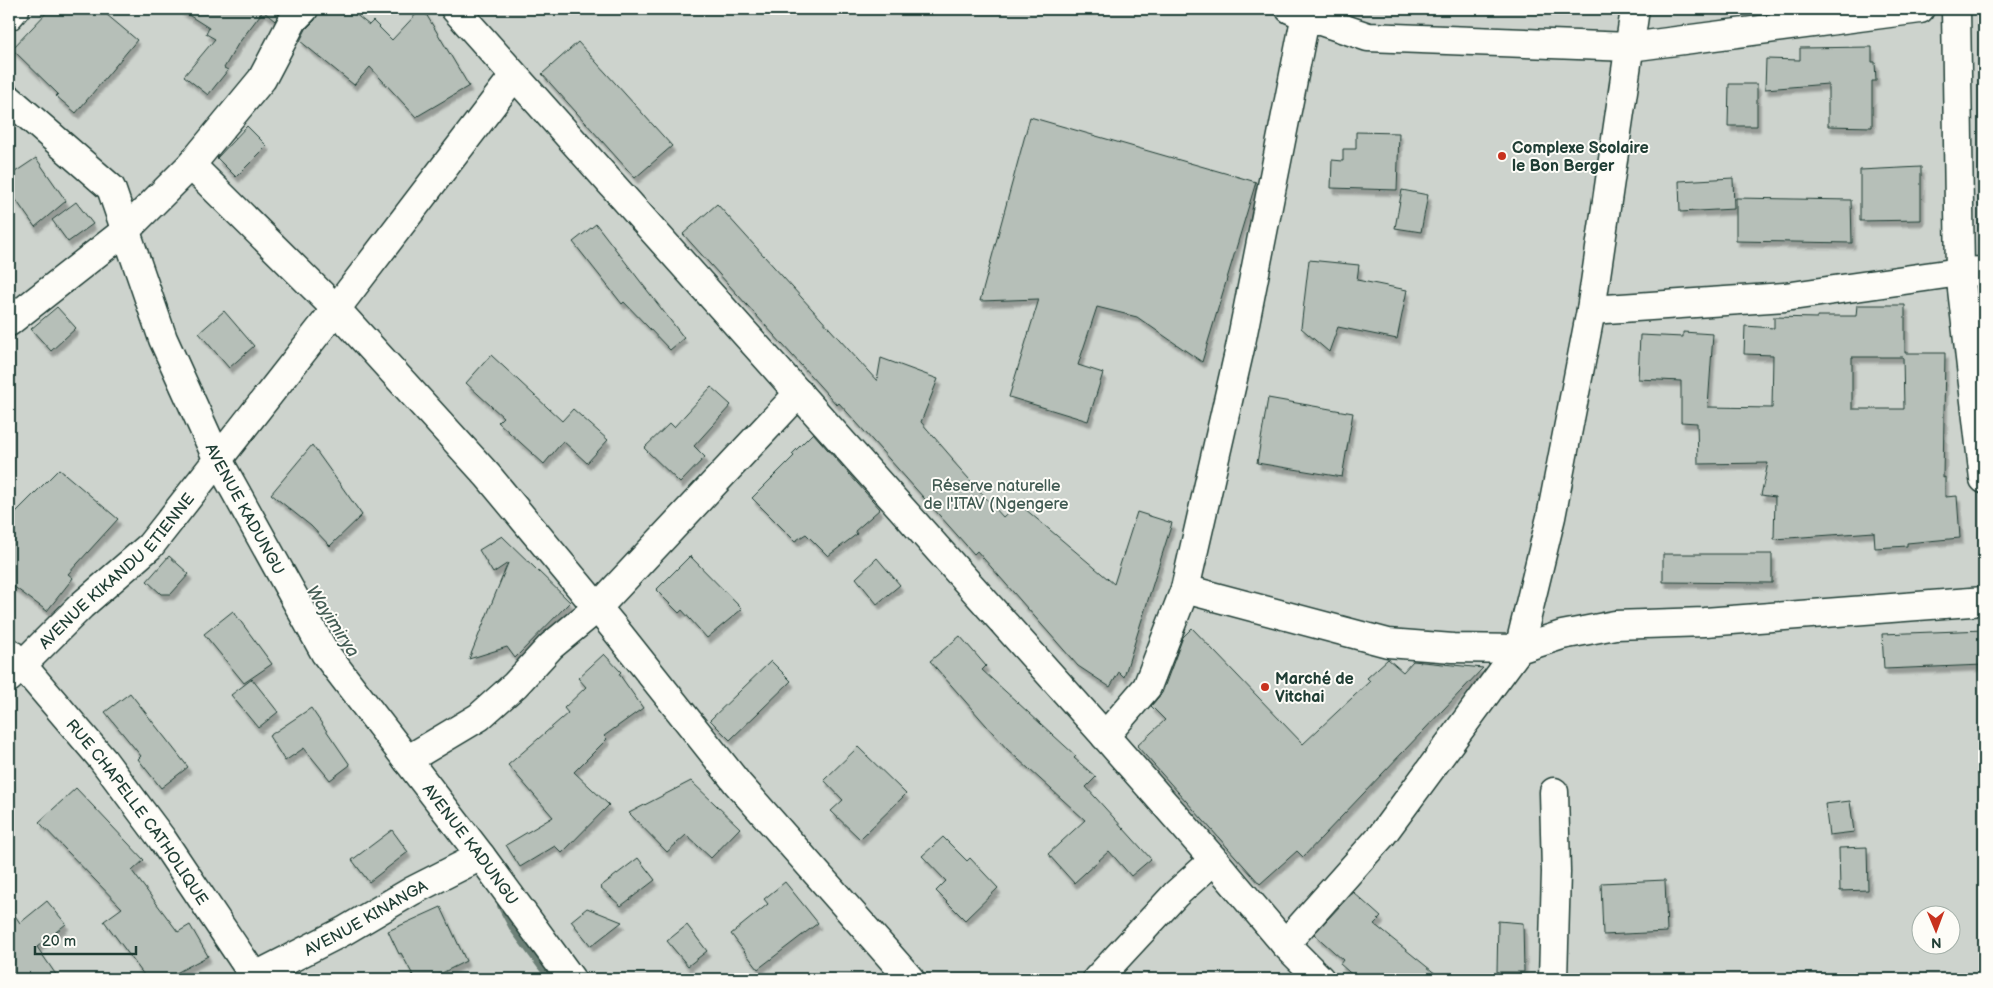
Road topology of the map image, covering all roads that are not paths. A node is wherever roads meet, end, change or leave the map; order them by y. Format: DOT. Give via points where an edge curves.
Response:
graph roads {
  1 [pos="15,9"];
  2 [pos="304,9"];
  3 [pos="456,9"];
  4 [pos="1635,9"];
  5 [pos="1920,9"];
  6 [pos="1956,9"];
  7 [pos="1301,11"];
  8 [pos="9,16"];
  9 [pos="1630,47"];
  10 [pos="514,76"];
  11 [pos="9,99"];
  12 [pos="191,165"];
  13 [pos="125,231"];
  14 [pos="1972,271"];
  15 [pos="336,309"];
  16 [pos="1591,310"];
  17 [pos="9,322"];
  18 [pos="799,393"];
  19 [pos="218,458"];
  20 [pos="1984,480"];
  21 [pos="1185,589"];
  22 [pos="1984,601"];
  23 [pos="597,608"];
  24 [pos="1519,649"];
  25 [pos="13,665"];
  26 [pos="1105,736"];
  27 [pos="407,760"];
  28 [pos="1554,792"];
  29 [pos="481,856"];
  30 [pos="1214,860"];
  31 [pos="1285,944"];
  32 [pos="254,979"];
  33 [pos="571,979"];
  34 [pos="910,979"];
  35 [pos="1097,979"];
  36 [pos="1320,979"];
  37 [pos="1553,979"];
  1 -- 8 [label="street"];
  2 -- 12 [label="street" via="294,20 262,79"];
  3 -- 10 [label="street"];
  4 -- 9 [label="street"];
  5 -- 9 [label="street"];
  6 -- 14 [label="street"];
  7 -- 9 [label="street" via="1368,37"];
  7 -- 21 [label="street" via="1240,348"];
  9 -- 16 [label="street"];
  10 -- 15 [label="street, AVENUE KIKANDU ETIENNE"];
  10 -- 18 [label="street"];
  11 -- 13 [label="street, AVENUE KADUNGU" via="111,188"];
  12 -- 13 [label="street"];
  12 -- 15 [label="street"];
  13 -- 17 [label="street"];
  13 -- 19 [label="street, AVENUE KADUNGU" via="163,339"];
  14 -- 16 [label="street" via="1785,297"];
  14 -- 20 [label="street"];
  15 -- 19 [label="street, AVENUE KIKANDU ETIENNE"];
  15 -- 23 [label="street" via="488,476"];
  16 -- 24 [label="street" via="1550,517"];
  18 -- 23 [label="street"];
  18 -- 26 [label="street"];
  19 -- 25 [label="street, AVENUE KIKANDU ETIENNE" via="150,546"];
  19 -- 27 [label="street, AVENUE KADUNGU" via="325,653"];
  21 -- 24 [label="street" via="1388,643"];
  21 -- 26 [label="street" via="1147,687"];
  22 -- 24 [label="street" via="1705,622 1615,625 1562,635"];
  23 -- 27 [label="street" via="551,646 515,685 479,716"];
  23 -- 34 [label="street" via="738,784"];
  24 -- 31 [label="street" via="1382,835"];
  25 -- 32 [label="street, RUE CHAPELLE CATHOLIQUE" via="103,760 156,831"];
  26 -- 30 [label="street"];
  27 -- 29 [label="street, AVENUE KADUNGU"];
  28 -- 37 [label="street" via="1556,899"];
  29 -- 32 [label="street, AVENUE KINANGA"];
  29 -- 33 [label="street, AVENUE KADUNGU"];
  30 -- 31 [label="street"];
  30 -- 35 [label="street" via="1176,894"];
  31 -- 36 [label="street"];
}
